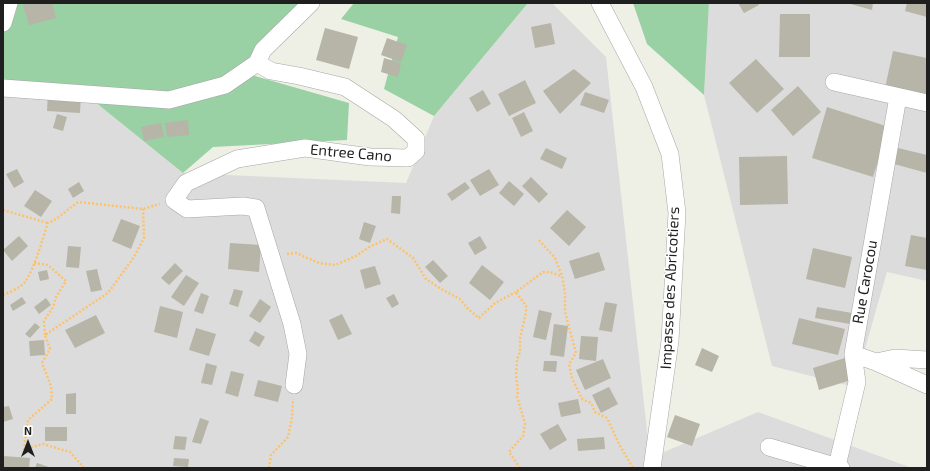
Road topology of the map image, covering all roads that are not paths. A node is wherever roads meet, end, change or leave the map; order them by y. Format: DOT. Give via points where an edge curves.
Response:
graph roads {
  1 [pos="9,3"];
  2 [pos="311,3"];
  3 [pos="600,3"];
  4 [pos="3,23"];
  5 [pos="257,63"];
  6 [pos="834,82"];
  7 [pos="3,88"];
  8 [pos="898,97"];
  9 [pos="927,103"];
  10 [pos="852,354"];
  11 [pos="927,360"];
  12 [pos="876,362"];
  13 [pos="294,385"];
  14 [pos="927,385"];
  15 [pos="769,447"];
  16 [pos="839,467"];
  17 [pos="652,468"];
  1 -- 4 [label="street"];
  2 -- 5 [label="street" via="263,50"];
  3 -- 17 [label="street, Impasse des Abricotiers" via="644,87 670,154 677,213 670,341"];
  5 -- 7 [label="street" via="224,84 169,100"];
  5 -- 13 [label="street, Entree Cano" via="271,71 345,87 394,118 416,139 416,151 408,158 370,157 305,148 237,159 186,183 174,200 187,209 243,206 256,208 292,324 298,354"];
  6 -- 8 [label="street"];
  8 -- 9 [label="street"];
  8 -- 10 [label="street, Rue Carocou"];
  10 -- 12 [label="street"];
  10 -- 16 [label="street, Rue Carocou" via="857,382"];
  11 -- 12 [label="street" via="895,358"];
  12 -- 14 [label="street"];
  15 -- 16 [label="street"];
}
